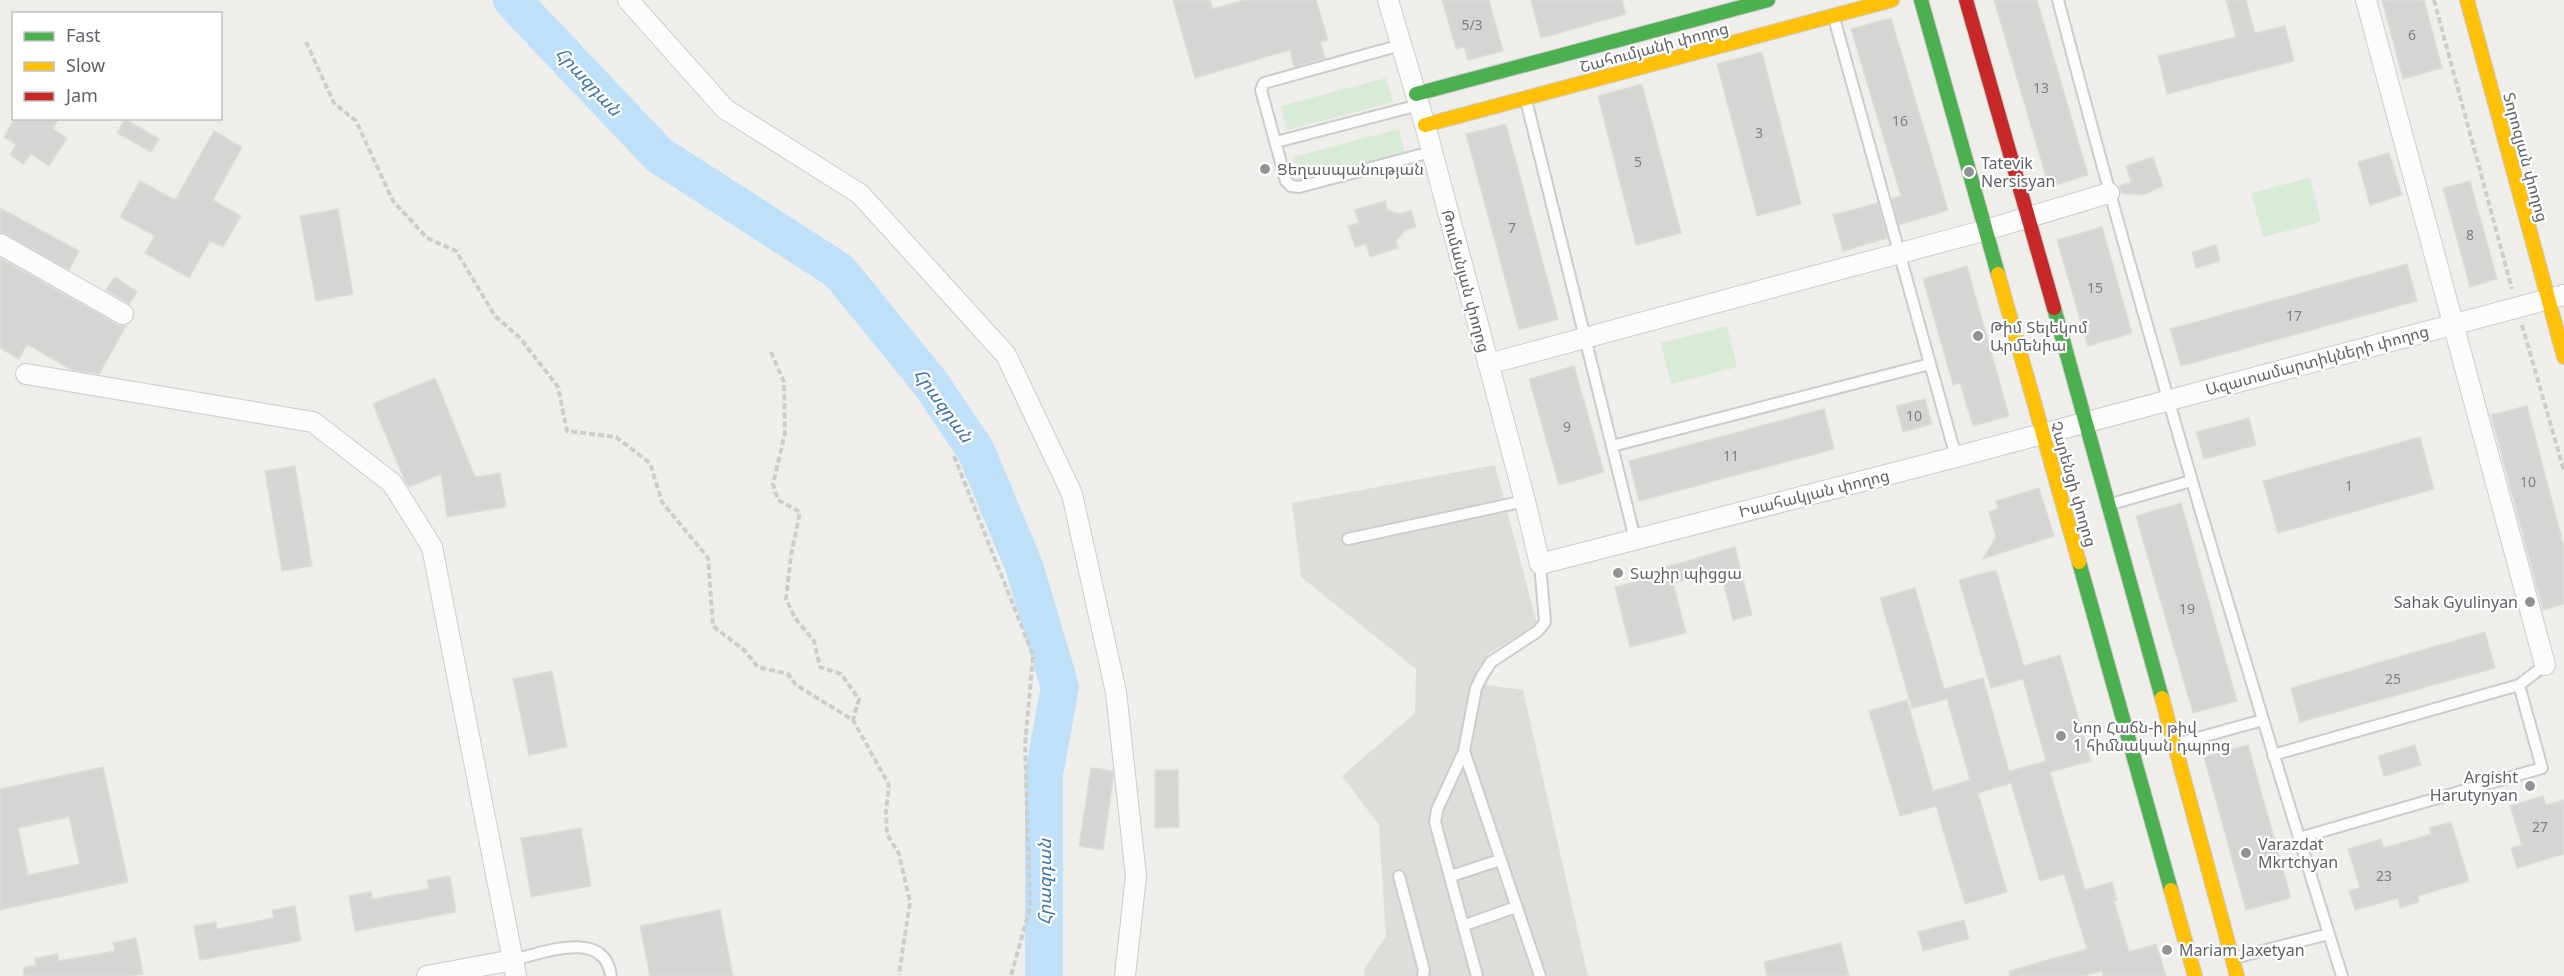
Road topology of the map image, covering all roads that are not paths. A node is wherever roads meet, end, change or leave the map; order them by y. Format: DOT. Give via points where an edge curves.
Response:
graph roads {
  1 [pos="628,0"];
  2 [pos="1388,0"];
  3 [pos="1768,0"];
  4 [pos="1892,0"];
  5 [pos="1921,0"];
  6 [pos="1966,0"];
  7 [pos="2058,0"];
  8 [pos="2366,0"];
  9 [pos="2467,0"];
  10 [pos="1833,16"];
  11 [pos="1401,45"];
  12 [pos="1526,98"];
  13 [pos="1417,100"];
  14 [pos="1425,125"];
  15 [pos="1276,142"];
  16 [pos="1431,152"];
  17 [pos="2109,194"];
  18 [pos="2029,216"];
  19 [pos="1986,230"];
  20 [pos="0,244"];
  21 [pos="1899,253"];
  22 [pos="2556,298"];
  23 [pos="123,314"];
  24 [pos="2453,324"];
  25 [pos="1585,336"];
  26 [pos="2564,357"];
  27 [pos="1488,364"];
  28 [pos="1930,364"];
  29 [pos="26,374"];
  30 [pos="2167,399"];
  31 [pos="2087,422"];
  32 [pos="2042,434"];
  33 [pos="1612,446"];
  34 [pos="1956,457"];
  35 [pos="2191,481"];
  36 [pos="1525,501"];
  37 [pos="2109,505"];
  38 [pos="1348,539"];
  39 [pos="1635,539"];
  40 [pos="1540,564"];
  41 [pos="2545,665"];
  42 [pos="2519,685"];
  43 [pos="2263,720"];
  44 [pos="2174,744"];
  45 [pos="1464,751"];
  46 [pos="2273,755"];
  47 [pos="2299,838"];
  48 [pos="1500,860"];
  49 [pos="1399,876"];
  50 [pos="1451,876"];
  51 [pos="1516,907"];
  52 [pos="1465,925"];
  53 [pos="2329,934"];
  54 [pos="2231,959"];
  55 [pos="514,968"];
  56 [pos="427,976"];
  57 [pos="611,976"];
  58 [pos="1125,976"];
  59 [pos="1423,976"];
  60 [pos="1477,976"];
  61 [pos="1540,976"];
  62 [pos="2195,976"];
  63 [pos="2237,976"];
  64 [pos="2342,976"];
  1 -- 58 [label="street" via="725,108 860,194 1006,355 1072,494 1116,692 1136,876"];
  2 -- 11 [label="street, Թումանյան փողոց"];
  3 -- 13 [label="street, Շահումյանի փողոց"];
  4 -- 10 [label="street, Շահումյանի փողոց"];
  5 -- 19 [label="street, Չարենցի փողոց"];
  6 -- 18 [label="street, Չարենցի փողոց"];
  7 -- 17 [label="lane"];
  8 -- 24 [label="street"];
  9 -- 22 [label="street, Տորոզյան փողոց"];
  10 -- 12 [label="street, Շահումյանի փողոց"];
  10 -- 21 [label="lane"];
  11 -- 13 [label="street, Թումանյան փողոց"];
  11 -- 15 [label="lane" via="1264,83 1261,90"];
  12 -- 14 [label="street, Շահումյանի փողոց"];
  12 -- 25 [label="lane"];
  13 -- 14 [label="street, Թումանյան փողոց"];
  13 -- 15 [label="lane"];
  14 -- 16 [label="street, Թումանյան փողոց"];
  15 -- 16 [label="lane" via="1287,182 1299,187"];
  16 -- 27 [label="street, Թումանյան փողոց"];
  17 -- 18 [label="street"];
  17 -- 30 [label="lane"];
  18 -- 19 [label="street"];
  18 -- 31 [label="street, Չարենցի փողոց"];
  19 -- 21 [label="street"];
  19 -- 32 [label="street, Չարենցի փողոց"];
  20 -- 23 [label="street"];
  21 -- 25 [label="street"];
  21 -- 28 [label="lane"];
  22 -- 24 [label="street, Ազատամարտիկների փողոց"];
  22 -- 26 [label="street, Տորոզյան փողոց"];
  24 -- 30 [label="street, Ազատամարտիկների փողոց"];
  24 -- 41 [label="street"];
  25 -- 27 [label="street"];
  25 -- 33 [label="lane"];
  27 -- 36 [label="street, Թումանյան փողոց"];
  28 -- 33 [label="lane"];
  28 -- 34 [label="lane"];
  29 -- 55 [label="street" via="313,422 392,483 432,547"];
  30 -- 31 [label="street, Ազատամարտիկների փողոց"];
  30 -- 35 [label="lane"];
  31 -- 32 [label="street, Իսահակյան փողոց"];
  31 -- 37 [label="street, Չարենցի փողոց"];
  32 -- 34 [label="street, Իսահակյան փողոց"];
  32 -- 62 [label="street, Չարենցի փողոց"];
  33 -- 39 [label="lane"];
  34 -- 39 [label="street, Իսահակյան փողոց"];
  35 -- 37 [label="lane"];
  35 -- 43 [label="lane"];
  36 -- 38 [label="lane"];
  36 -- 40 [label="street, Թումանյան փողոց"];
  37 -- 44 [label="street, Չարենցի փողոց"];
  39 -- 40 [label="street, Իսահակյան փողոց"];
  40 -- 45 [label="lane" via="1545,621 1538,631 1491,662 1482,676 1476,688"];
  41 -- 42 [label="lane"];
  42 -- 46 [label="lane"];
  42 -- 47 [label="lane" via="2542,768"];
  43 -- 44 [label="lane"];
  43 -- 46 [label="lane"];
  44 -- 54 [label="street, Չարենցի փողոց"];
  45 -- 48 [label="lane"];
  45 -- 50 [label="lane" via="1435,822"];
  46 -- 47 [label="lane"];
  47 -- 53 [label="lane"];
  48 -- 50 [label="lane"];
  48 -- 51 [label="lane"];
  49 -- 59 [label="lane"];
  50 -- 52 [label="lane"];
  51 -- 52 [label="lane"];
  51 -- 61 [label="lane"];
  52 -- 60 [label="lane"];
  53 -- 54 [label="lane"];
  53 -- 64 [label="lane"];
  54 -- 63 [label="street, Չարենցի փողոց"];
  55 -- 56 [label="street"];
  55 -- 57 [label="lane" via="580,946 598,952"];
}
